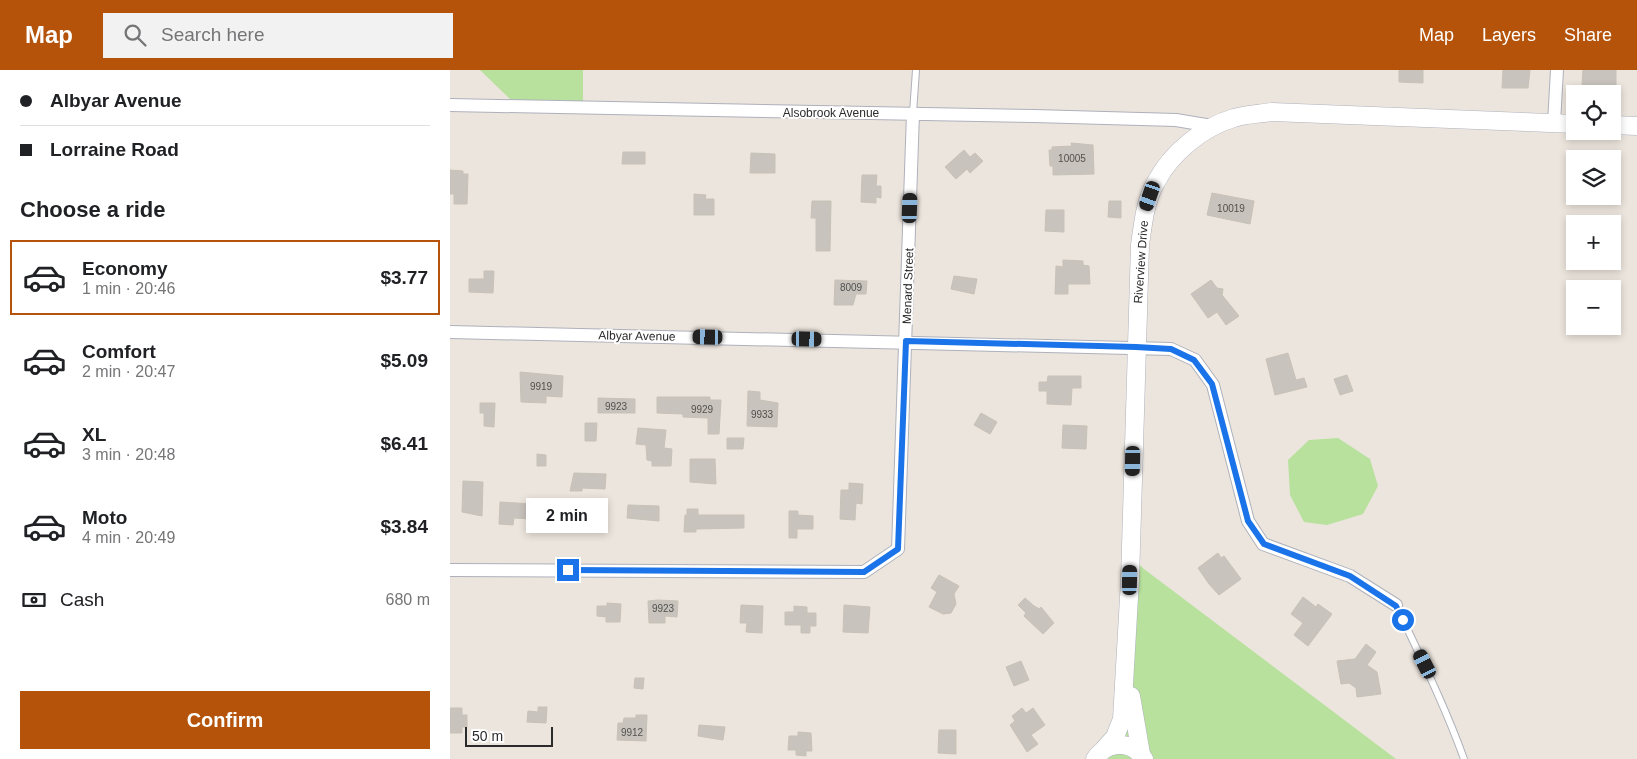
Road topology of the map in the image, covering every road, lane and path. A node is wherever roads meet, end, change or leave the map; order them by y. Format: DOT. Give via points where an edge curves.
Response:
graph roads {
  1 [pos="916,70"];
  2 [pos="1556,70"];
  3 [pos="450,105"];
  4 [pos="913,114"];
  5 [pos="1554,123"];
  6 [pos="1566,124"];
  7 [pos="1621,125"];
  8 [pos="1212,126"];
  9 [pos="1637,126"];
  10 [pos="450,332"];
  11 [pos="906,341"];
  12 [pos="1136,347"];
  13 [pos="450,570"];
  14 [pos="1396,606"];
  15 [pos="1126,669"];
  16 [pos="1100,754"];
  17 [pos="1142,757"];
  18 [pos="1464,759"];
  1 -- 4 [label="lane"];
  2 -- 5 [label="street"];
  3 -- 4 [label="street, Alsobrook Avenue"];
  4 -- 8 [label="street, Alsobrook Avenue" via="1176,120"];
  4 -- 11 [label="street, Menard Street"];
  5 -- 6 [label="street, Riverview Drive"];
  5 -- 8 [label="street, Riverview Drive" via="1272,112 1235,117"];
  7 -- 9 [label="street"];
  8 -- 12 [label="street, Riverview Drive" via="1179,151 1156,182 1145,211 1140,245"];
  10 -- 11 [label="street, Albyar Avenue"];
  11 -- 12 [label="street, Albyar Avenue"];
  11 -- 13 [label="street, Menard Street" via="898,549 864,572"];
  12 -- 14 [label="street, Albyar Avenue" via="1171,349 1194,360 1212,384 1248,521 1264,544 1350,576"];
  12 -- 15 [label="street, Riverview Drive"];
  14 -- 18 [label="lane" via="1433,681"];
  15 -- 16 [label="street, Riverview Drive" via="1122,719 1115,737"];
  15 -- 17 [label="street, Riverview Drive"];
  16 -- 17 [label="street, Riverview Drive" via="1124,745"];
}
